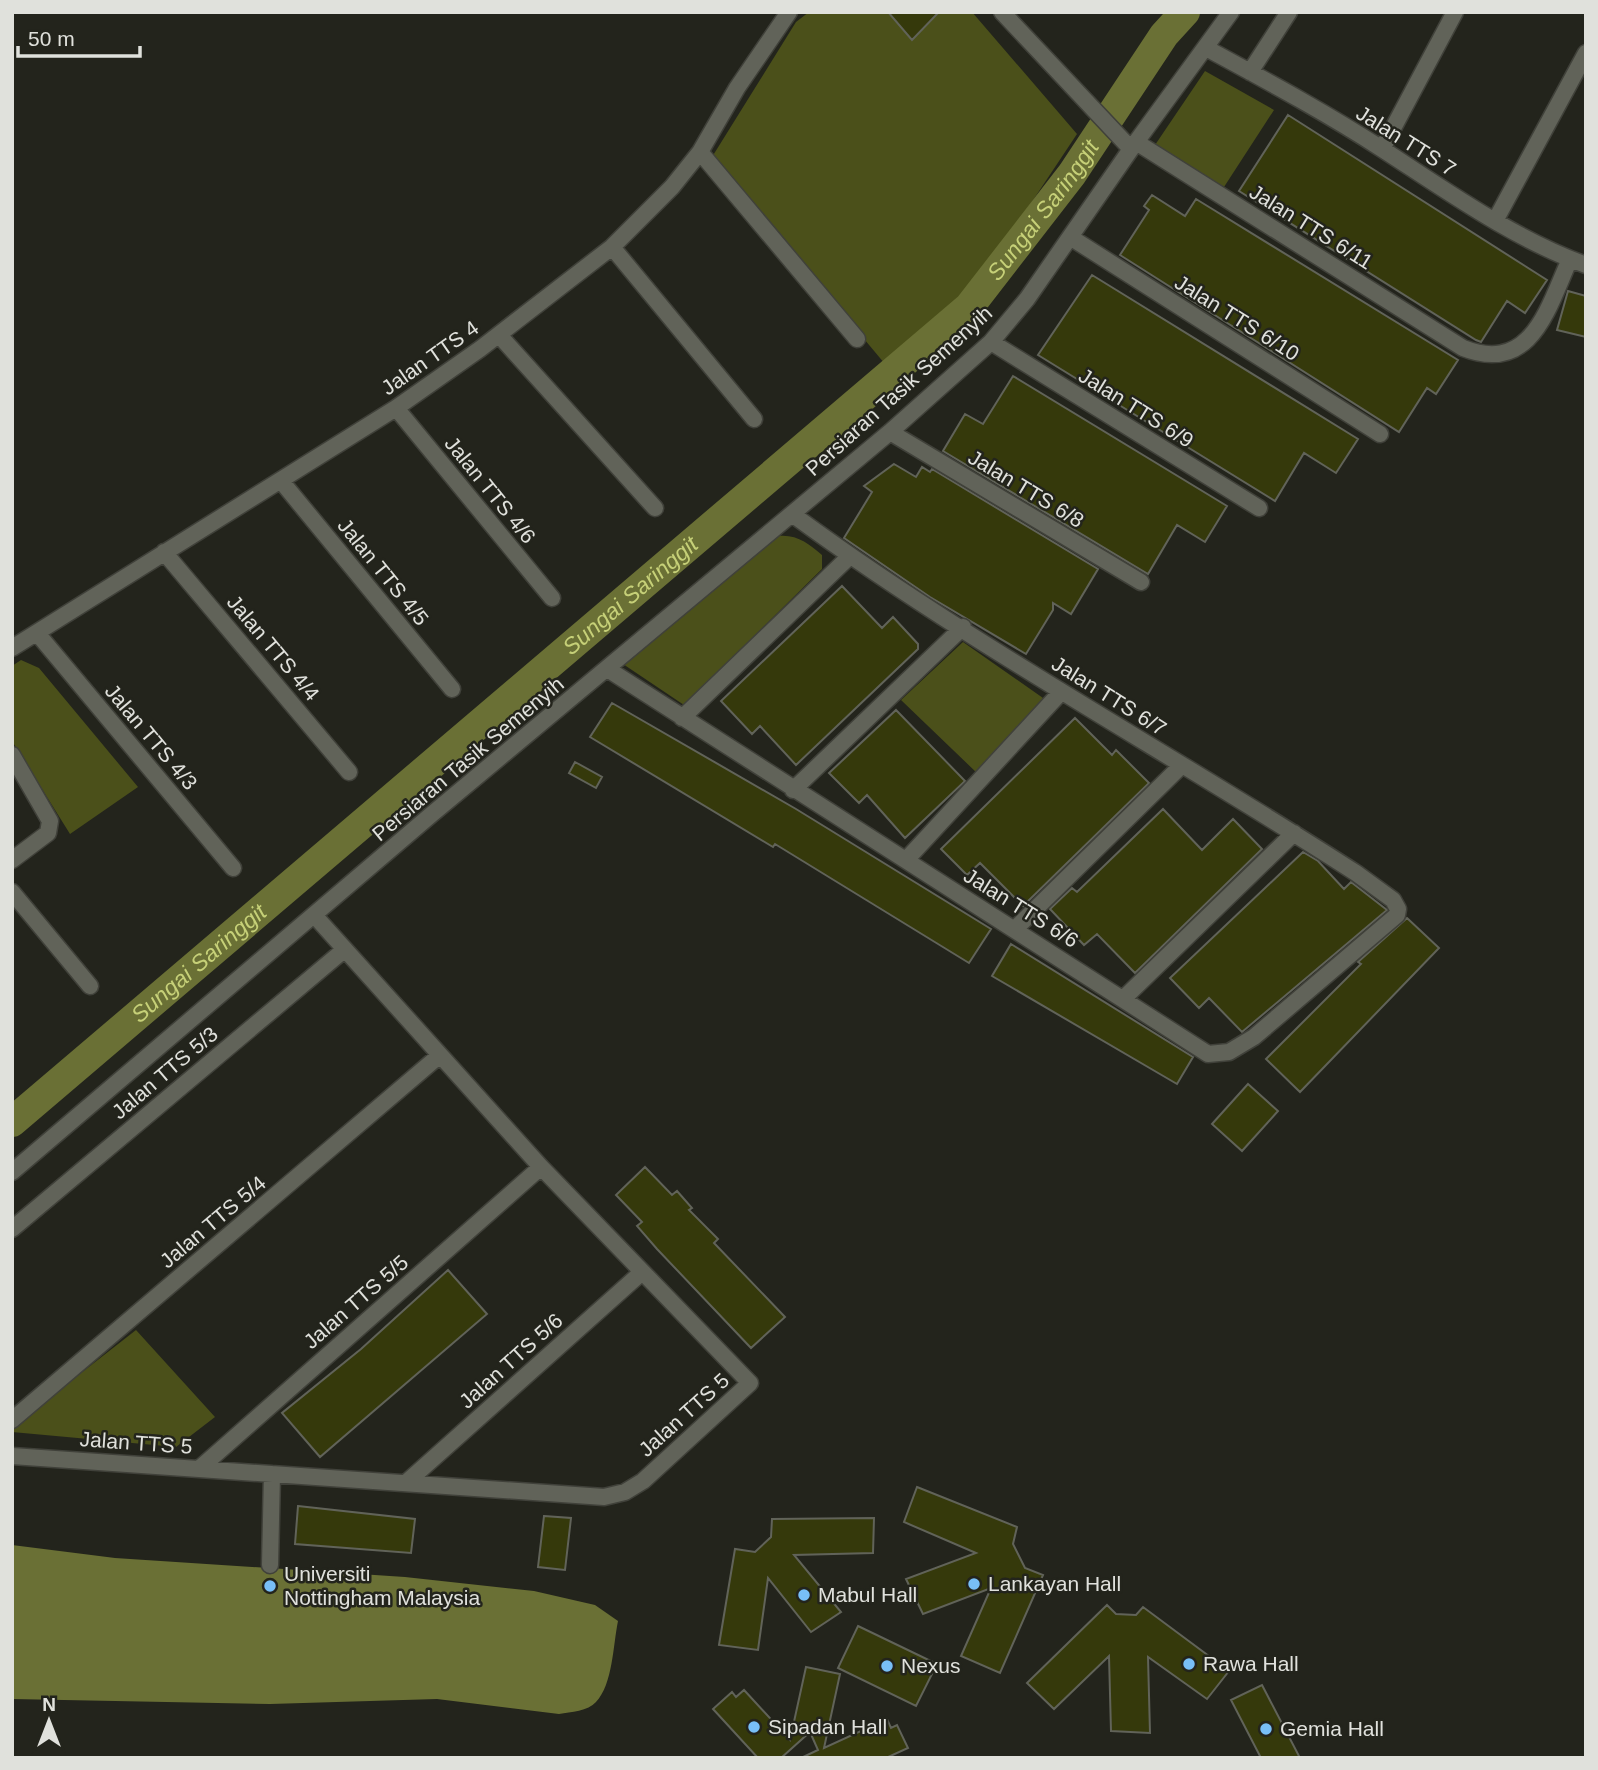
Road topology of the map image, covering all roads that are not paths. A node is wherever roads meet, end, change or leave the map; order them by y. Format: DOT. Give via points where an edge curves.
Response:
graph roads {
  1 [pos="789,12"];
  2 [pos="1002,12"];
  3 [pos="1231,12"];
  4 [pos="1289,12"];
  5 [pos="1455,12"];
  6 [pos="1206,48"];
  7 [pos="1586,53"];
  8 [pos="1250,72"];
  9 [pos="1134,146"];
  10 [pos="1382,149"];
  11 [pos="700,152"];
  12 [pos="1495,220"];
  13 [pos="1070,237"];
  14 [pos="611,247"];
  15 [pos="1570,259"];
  16 [pos="1586,265"];
  17 [pos="499,335"];
  18 [pos="857,339"];
  19 [pos="991,342"];
  20 [pos="396,408"];
  21 [pos="754,419"];
  22 [pos="890,432"];
  23 [pos="1380,434"];
  24 [pos="282,482"];
  25 [pos="655,508"];
  26 [pos="1259,508"];
  27 [pos="792,514"];
  28 [pos="164,552"];
  29 [pos="850,556"];
  30 [pos="1141,582"];
  31 [pos="552,598"];
  32 [pos="962,627"];
  33 [pos="37,634"];
  34 [pos="12,648"];
  35 [pos="609,670"];
  36 [pos="452,689"];
  37 [pos="1061,692"];
  38 [pos="682,718"];
  39 [pos="12,755"];
  40 [pos="1181,766"];
  41 [pos="349,772"];
  42 [pos="793,790"];
  43 [pos="1294,833"];
  44 [pos="12,860"];
  45 [pos="906,860"];
  46 [pos="233,868"];
  47 [pos="12,892"];
  48 [pos="314,915"];
  49 [pos="1397,915"];
  50 [pos="1016,928"];
  51 [pos="344,950"];
  52 [pos="90,986"];
  53 [pos="1123,999"];
  54 [pos="440,1055"];
  55 [pos="541,1167"];
  56 [pos="12,1172"];
  57 [pos="12,1229"];
  58 [pos="641,1273"];
  59 [pos="12,1420"];
  60 [pos="12,1456"];
  61 [pos="200,1468"];
  62 [pos="272,1474"];
  63 [pos="408,1481"];
  64 [pos="270,1565"];
  1 -- 11 [label="street, Jalan TTS 4"];
  2 -- 9 [label="street, Jalan TTS 6/11" via="1110,129"];
  3 -- 6 [label="street, Persiaran Tasik Semenyih"];
  4 -- 8 [label="street"];
  5 -- 10 [label="street"];
  6 -- 8 [label="street, Jalan TTS 7"];
  6 -- 9 [label="street, Persiaran Tasik Semenyih"];
  7 -- 12 [label="street"];
  8 -- 10 [label="street, Jalan TTS 7"];
  9 -- 13 [label="street, Persiaran Tasik Semenyih"];
  9 -- 15 [label="street, Jalan TTS 6/11" via="1478,354 1524,345 1539,327"];
  10 -- 12 [label="street, Jalan TTS 7"];
  11 -- 14 [label="street, Jalan TTS 4"];
  11 -- 18 [label="street"];
  12 -- 15 [label="street, Jalan TTS 7"];
  13 -- 19 [label="street, Persiaran Tasik Semenyih"];
  13 -- 23 [label="street, Jalan TTS 6/10"];
  14 -- 17 [label="street, Jalan TTS 4"];
  14 -- 21 [label="street"];
  15 -- 16 [label="street, Jalan TTS 7"];
  17 -- 20 [label="street, Jalan TTS 4"];
  17 -- 25 [label="street"];
  19 -- 22 [label="street, Persiaran Tasik Semenyih"];
  19 -- 26 [label="street, Jalan TTS 6/9"];
  20 -- 24 [label="street, Jalan TTS 4"];
  20 -- 31 [label="street, Jalan TTS 4/6"];
  22 -- 27 [label="street, Persiaran Tasik Semenyih"];
  22 -- 30 [label="street, Jalan TTS 6/8"];
  24 -- 28 [label="street, Jalan TTS 4"];
  24 -- 36 [label="street, Jalan TTS 4/5"];
  27 -- 29 [label="street, Jalan TTS 6/7"];
  27 -- 35 [label="street, Persiaran Tasik Semenyih"];
  28 -- 33 [label="street, Jalan TTS 4"];
  28 -- 41 [label="street, Jalan TTS 4/4"];
  29 -- 32 [label="street, Jalan TTS 6/7"];
  29 -- 38 [label="street"];
  32 -- 37 [label="street, Jalan TTS 6/7"];
  32 -- 42 [label="street"];
  33 -- 34 [label="street, Jalan TTS 4"];
  33 -- 46 [label="street, Jalan TTS 4/3"];
  35 -- 38 [label="street, Jalan TTS 6/6"];
  35 -- 48 [label="street, Persiaran Tasik Semenyih"];
  37 -- 40 [label="street, Jalan TTS 6/7"];
  37 -- 45 [label="street"];
  38 -- 42 [label="street, Jalan TTS 6/6"];
  39 -- 44 [label="street" via="50,821 48,833"];
  40 -- 43 [label="street, Jalan TTS 6/7"];
  40 -- 50 [label="street"];
  42 -- 45 [label="street, Jalan TTS 6/6"];
  43 -- 49 [label="street, Jalan TTS 6/7" via="1393,900"];
  43 -- 53 [label="street"];
  45 -- 50 [label="street, Jalan TTS 6/6"];
  47 -- 52 [label="street"];
  48 -- 51 [label="street, Jalan TTS 5"];
  48 -- 56 [label="street, Persiaran Tasik Semenyih"];
  49 -- 53 [label="street, Jalan TTS 6/6" via="1265,1029 1229,1052 1202,1052"];
  50 -- 53 [label="street, Jalan TTS 6/6"];
  51 -- 54 [label="street, Jalan TTS 5"];
  51 -- 57 [label="street, Jalan TTS 5/3"];
  54 -- 55 [label="street, Jalan TTS 5"];
  54 -- 59 [label="street, Jalan TTS 5/4"];
  55 -- 58 [label="street, Jalan TTS 5"];
  55 -- 61 [label="street, Jalan TTS 5/5"];
  58 -- 63 [label="street, Jalan TTS 5/6"];
  58 -- 63 [label="street, Jalan TTS 5" via="750,1383 643,1481 625,1492 604,1496"];
  60 -- 61 [label="street, Jalan TTS 5"];
  61 -- 62 [label="street, Jalan TTS 5"];
  62 -- 63 [label="street, Jalan TTS 5"];
  62 -- 64 [label="street"];
}
